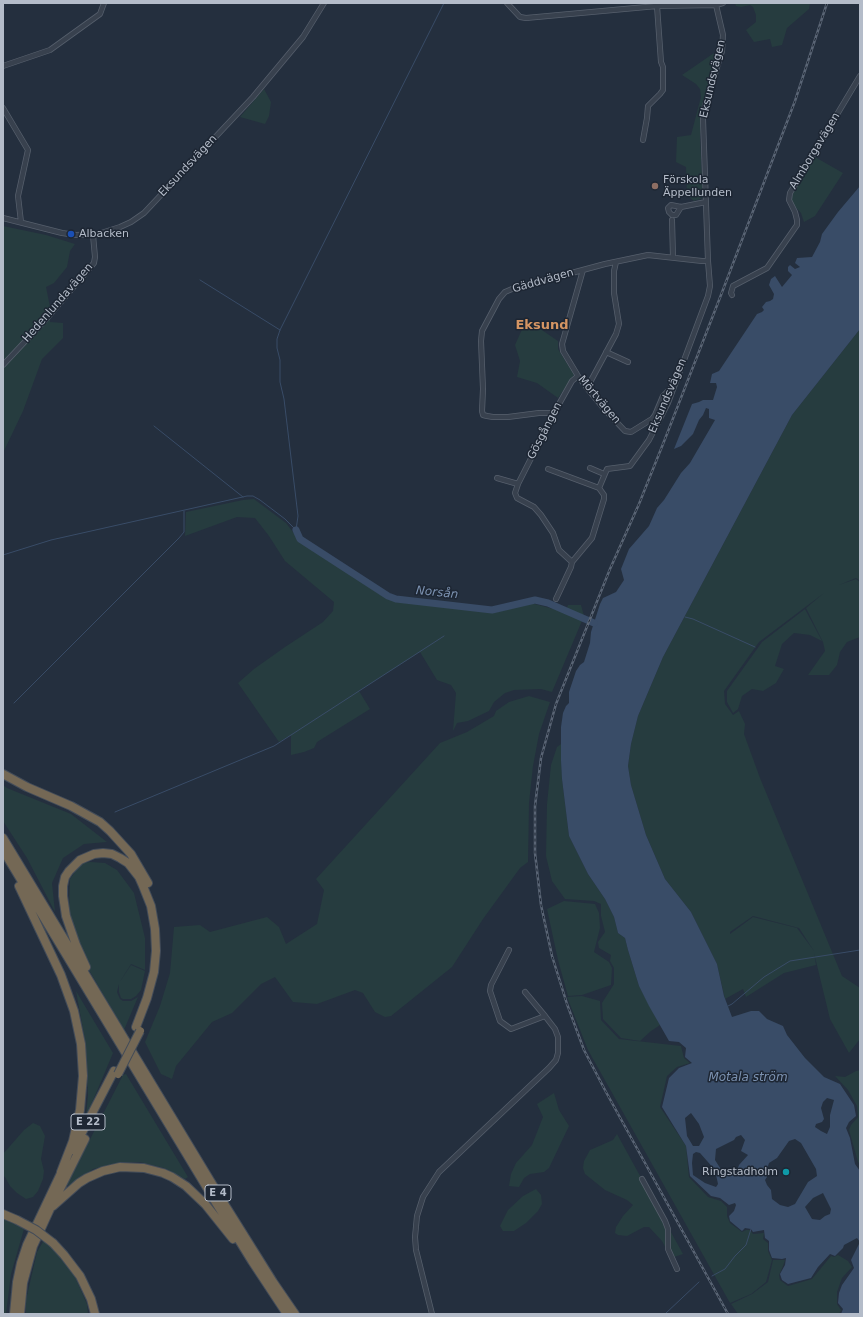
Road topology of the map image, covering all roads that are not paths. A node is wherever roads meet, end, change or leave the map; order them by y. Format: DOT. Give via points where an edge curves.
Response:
graph roads {
  1 [pos="104,3"];
  2 [pos="324,3"];
  3 [pos="507,3"];
  4 [pos="723,3"];
  5 [pos="716,5"];
  6 [pos="657,6"];
  7 [pos="3,66"];
  8 [pos="860,76"];
  9 [pos="3,108"];
  10 [pos="643,140"];
  11 [pos="706,202"];
  12 [pos="681,207"];
  13 [pos="3,218"];
  14 [pos="672,220"];
  15 [pos="21,222"];
  16 [pos="94,235"];
  17 [pos="673,257"];
  18 [pos="708,261"];
  19 [pos="616,262"];
  20 [pos="583,270"];
  21 [pos="732,295"];
  22 [pos="606,352"];
  23 [pos="628,362"];
  24 [pos="3,365"];
  25 [pos="578,376"];
  26 [pos="587,388"];
  27 [pos="673,389"];
  28 [pos="554,414"];
  29 [pos="590,468"];
  30 [pos="548,469"];
  31 [pos="604,474"];
  32 [pos="497,478"];
  33 [pos="517,486"];
  34 [pos="599,488"];
  35 [pos="572,562"];
  36 [pos="556,600"];
  37 [pos="3,774"];
  38 [pos="3,838"];
  39 [pos="3,850"];
  40 [pos="3,853"];
  41 [pos="509,950"];
  42 [pos="525,992"];
  43 [pos="98,995"];
  44 [pos="545,1016"];
  45 [pos="138,1029"];
  46 [pos="116,1073"];
  47 [pos="61,1172"];
  48 [pos="642,1178"];
  49 [pos="49,1211"];
  50 [pos="3,1214"];
  51 [pos="252,1261"];
  52 [pos="677,1269"];
  53 [pos="14,1314"];
  54 [pos="20,1314"];
  55 [pos="95,1314"];
  56 [pos="287,1314"];
  57 [pos="295,1314"];
  58 [pos="432,1314"];
  1 -- 7 [label="street" via="100,14 50,50"];
  2 -- 16 [label="street, Eksundsvägen" via="303,38 253,96 144,212 131,222"];
  3 -- 6 [label="street" via="520,17 526,18"];
  4 -- 5 [label="street"];
  5 -- 6 [label="street"];
  5 -- 11 [label="street, Eksundsvägen" via="723,35 720,59 704,109"];
  6 -- 10 [label="street" via="663,90 648,106"];
  8 -- 21 [label="street, Almborgavägen" via="790,193 789,200 797,225 767,268 733,286"];
  9 -- 15 [label="street" via="28,150 18,196"];
  11 -- 12 [label="street"];
  11 -- 18 [label="street, Eksundsvägen"];
  13 -- 15 [label="street, Eksundsvägen"];
  14 -- 17 [label="street"];
  15 -- 16 [label="street, Eksundsvägen" via="62,233"];
  16 -- 24 [label="street, Hedenlundavägen" via="94,263"];
  17 -- 18 [label="street, Gäddvägen"];
  17 -- 19 [label="street, Gäddvägen" via="648,255"];
  18 -- 27 [label="street, Eksundsvägen" via="708,296"];
  19 -- 20 [label="street, Gäddvägen"];
  19 -- 22 [label="street" via="614,294 619,324"];
  20 -- 25 [label="street, Mörtvägen" via="563,339 563,350"];
  20 -- 28 [label="street, Gäddvägen" via="505,292 482,331 484,415 508,417 539,412"];
  22 -- 23 [label="street"];
  22 -- 26 [label="street"];
  25 -- 26 [label="street, Mörtvägen"];
  25 -- 28 [label="street, Gösgången" via="572,381"];
  26 -- 27 [label="street, Mörtvägen" via="625,431 631,432 652,419 664,396"];
  27 -- 31 [label="street, Eksundsvägen" via="660,421 630,466 607,469"];
  28 -- 33 [label="street, Gösgången"];
  29 -- 31 [label="street"];
  30 -- 34 [label="street"];
  31 -- 34 [label="street"];
  32 -- 33 [label="street"];
  33 -- 35 [label="street" via="515,495 534,507 541,515 553,533 559,550"];
  34 -- 35 [label="street" via="604,499 592,538"];
  35 -- 36 [label="street"];
  37 -- 45 [label="highway" via="100,822 125,847 150,886 157,908 162,952 154,995"];
  38 -- 43 [label="highway, E 4"];
  39 -- 51 [label="highway, E 4"];
  40 -- 47 [label="highway" via="61,975 74,1010 81,1044 83,1076 80,1110 73,1141"];
  41 -- 44 [label="street" via="490,991 500,1021 511,1029"];
  42 -- 44 [label="street"];
  43 -- 45 [label="highway" via="70,928 63,896 66,877 74,865 86,856 103,853 120,858 134,870 143,886 154,917 154,972"];
  43 -- 57 [label="highway, E 4" via="223,1202"];
  44 -- 58 [label="street" via="558,1037 556,1060 438,1172 422,1197 416,1216 416,1250"];
  45 -- 46 [label="highway, E 22"];
  46 -- 47 [label="highway, E 22"];
  46 -- 49 [label="highway"];
  47 -- 53 [label="highway, E 22" via="21,1263"];
  48 -- 52 [label="street" via="665,1221 668,1229 668,1249"];
  49 -- 51 [label="highway" via="78,1184 103,1171 127,1167 153,1169 186,1186"];
  49 -- 54 [label="highway" via="27,1264"];
  50 -- 55 [label="highway, bridge" via="36,1230 64,1254 80,1276"];
  51 -- 56 [label="highway, E 4"];
}
